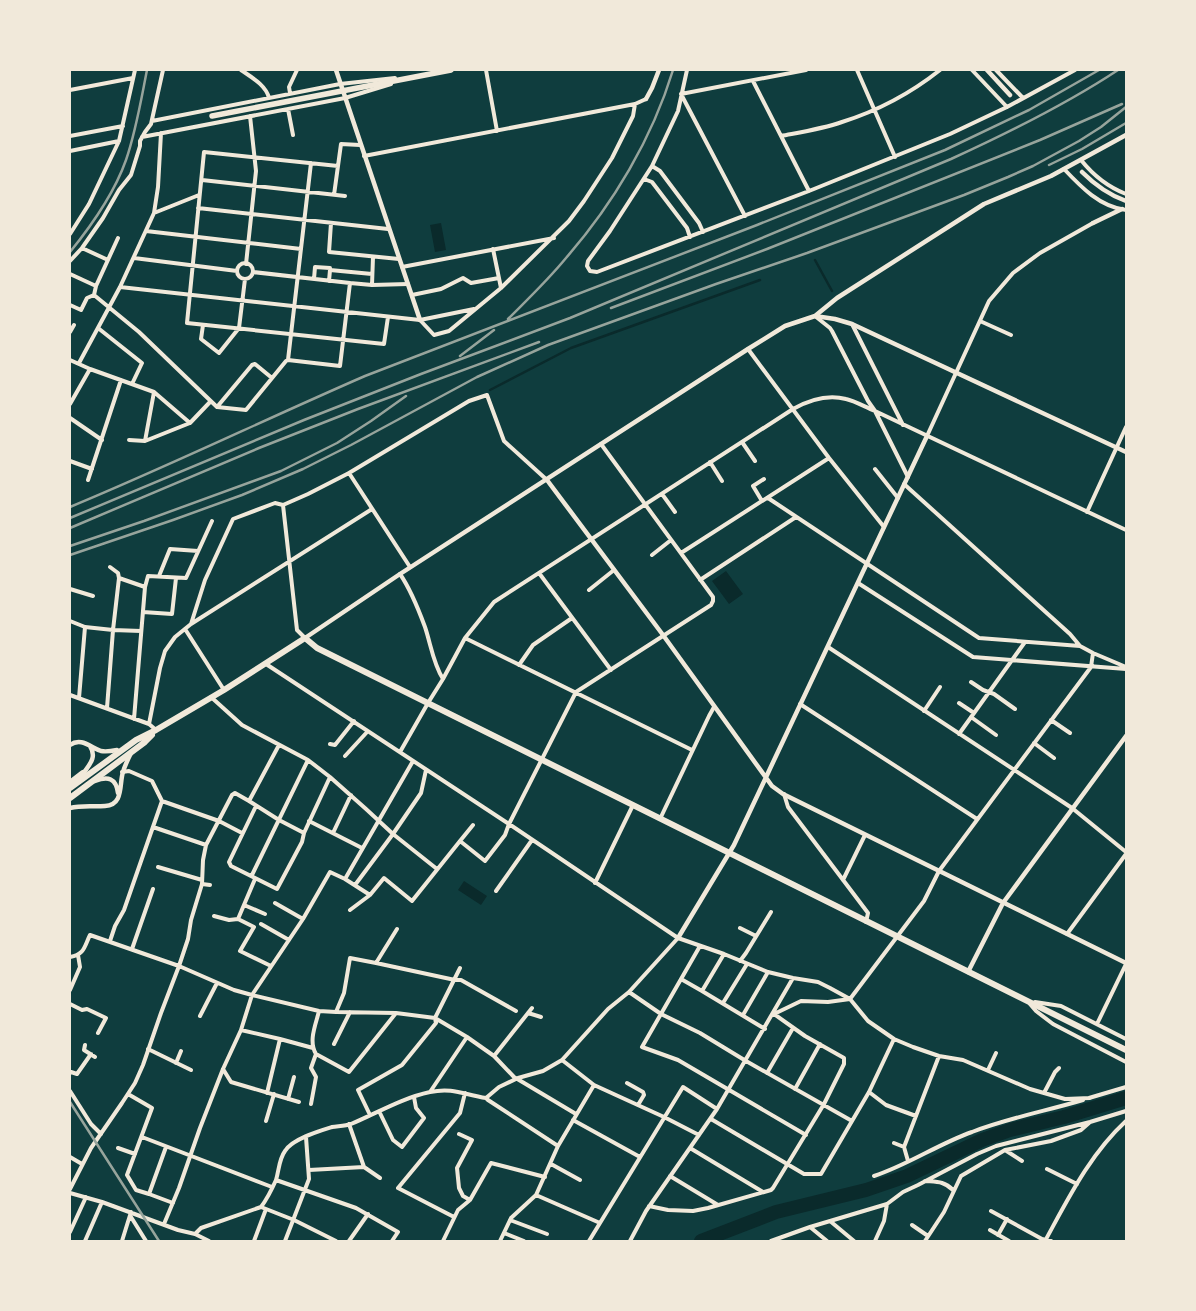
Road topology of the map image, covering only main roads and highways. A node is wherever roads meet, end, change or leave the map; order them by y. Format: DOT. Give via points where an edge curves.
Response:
graph roads {
  1 [pos="451,70"];
  2 [pos="212,116"];
  3 [pos="156,730"];
  4 [pos="136,740"];
  5 [pos="70,783"];
  6 [pos="70,788"];
  7 [pos="70,798"];
  8 [pos="1126,1050"];
  1 -- 2 [label="main road"];
  3 -- 4 [label="highway"];
  3 -- 7 [label="highway" via="145,742"];
  3 -- 8 [label="highway" via="305,638 317,648"];
  4 -- 5 [label="highway"];
  4 -- 6 [label="highway"];
}
